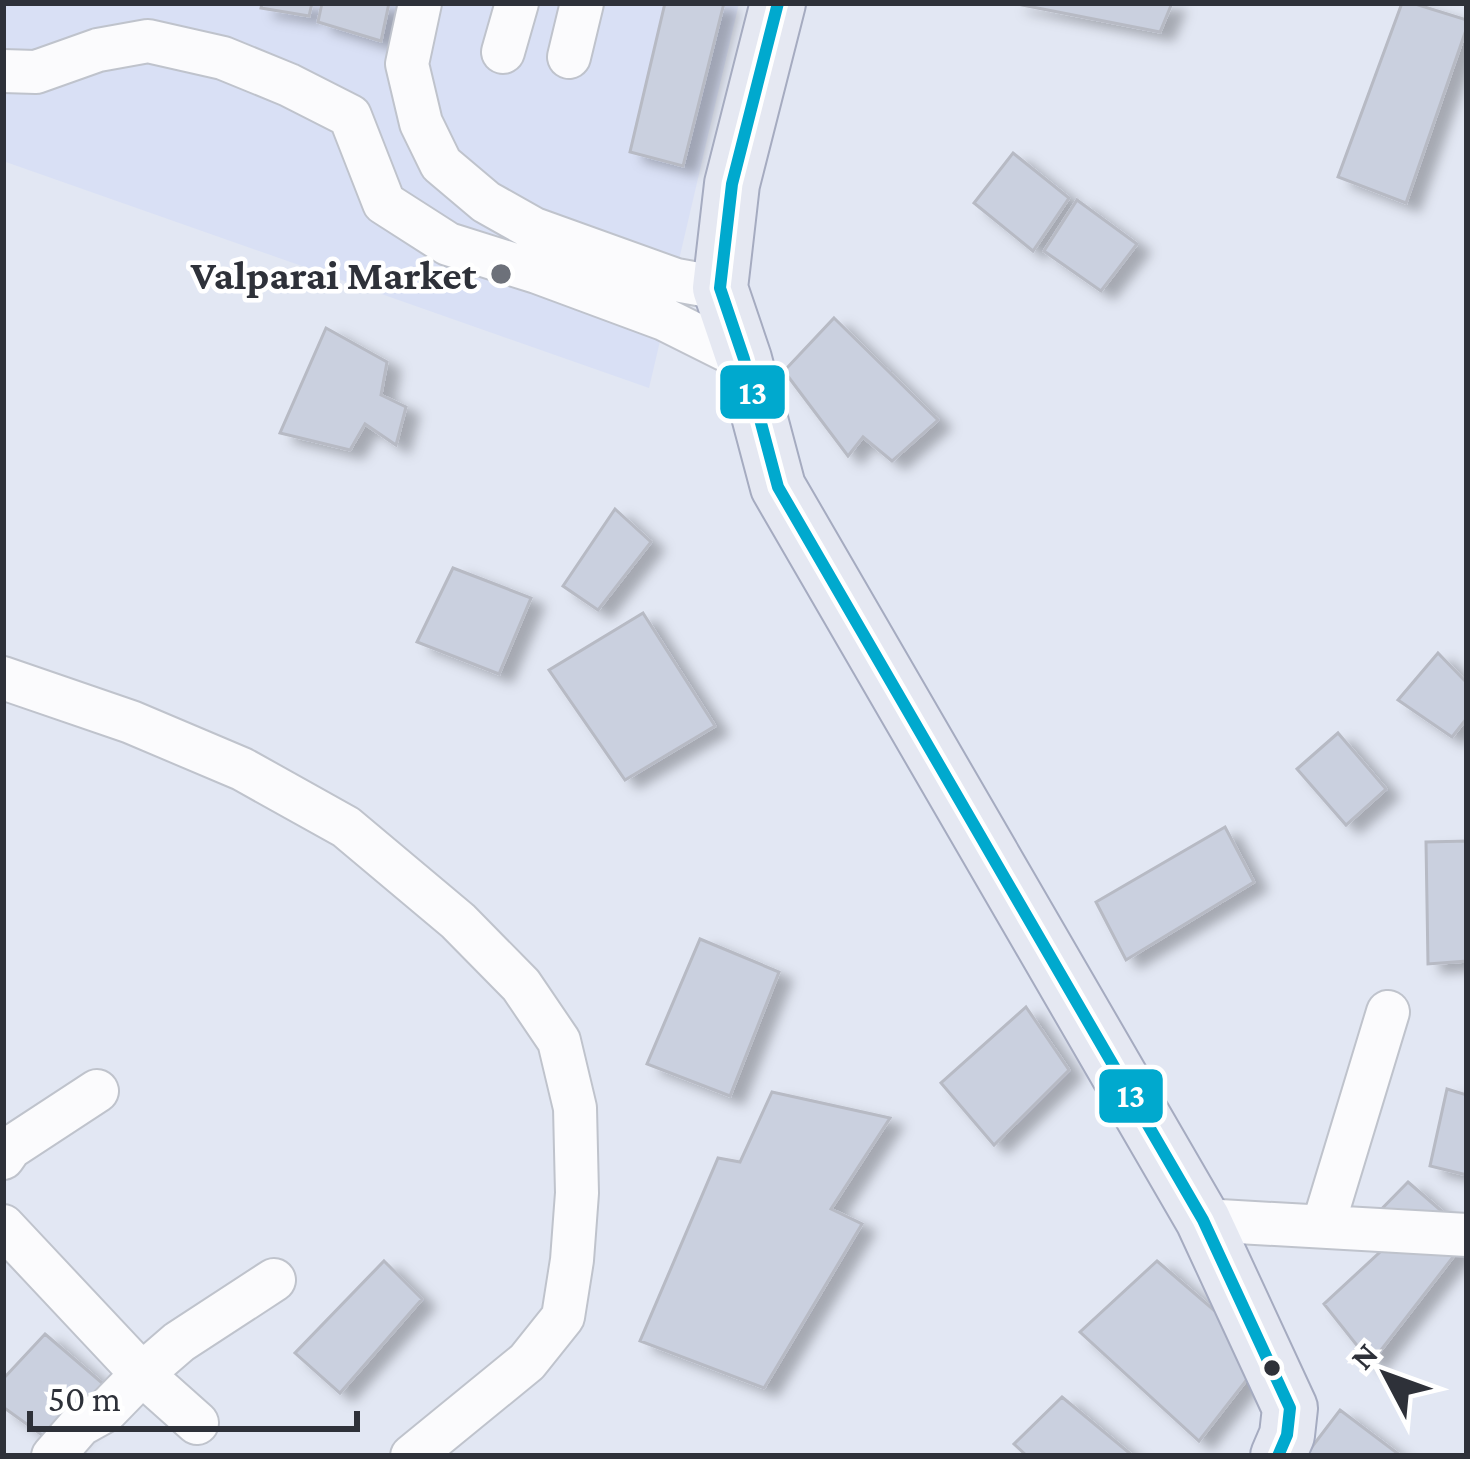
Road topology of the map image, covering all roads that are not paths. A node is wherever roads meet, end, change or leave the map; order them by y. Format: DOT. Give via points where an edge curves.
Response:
graph roads {
  1 [pos="420,3"];
  2 [pos="517,3"];
  3 [pos="582,3"];
  4 [pos="778,3"];
  5 [pos="503,52"];
  6 [pos="569,57"];
  7 [pos="3,71"];
  8 [pos="721,288"];
  9 [pos="744,359"];
  10 [pos="3,678"];
  11 [pos="1388,1012"];
  12 [pos="97,1091"];
  13 [pos="3,1158"];
  14 [pos="1203,1220"];
  15 [pos="3,1226"];
  16 [pos="1323,1226"];
  17 [pos="1467,1235"];
  18 [pos="274,1280"];
  19 [pos="142,1374"];
  20 [pos="197,1423"];
  21 [pos="53,1456"];
  22 [pos="412,1456"];
  23 [pos="1278,1456"];
  1 -- 8 [label="street" via="407,64 441,164 534,229"];
  2 -- 5 [label="street"];
  3 -- 6 [label="street"];
  4 -- 8 [label="main road" via="732,184"];
  7 -- 9 [label="street" via="36,72 148,41 223,58 350,116 384,203 448,244 664,319"];
  8 -- 9 [label="main road"];
  9 -- 14 [label="main road" via="778,487"];
  10 -- 22 [label="street" via="242,769 346,826 490,953 559,1041 575,1108 577,1193 563,1317 527,1362"];
  11 -- 16 [label="street"];
  12 -- 13 [label="street"];
  14 -- 16 [label="street"];
  14 -- 23 [label="main road" via="1291,1408"];
  15 -- 19 [label="street"];
  16 -- 17 [label="street"];
  18 -- 19 [label="street"];
  19 -- 20 [label="street"];
  19 -- 21 [label="street"];
}
